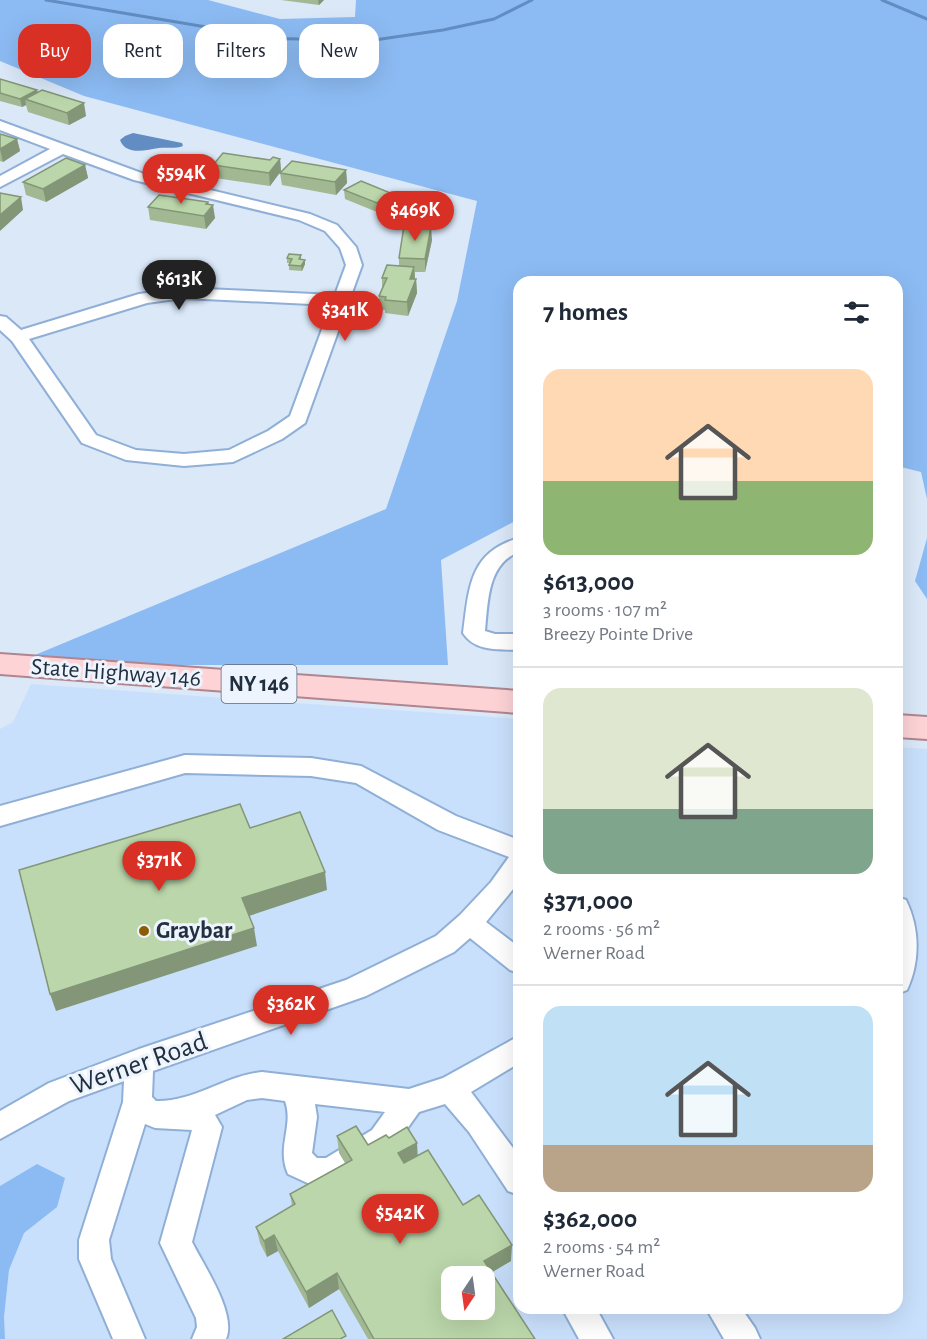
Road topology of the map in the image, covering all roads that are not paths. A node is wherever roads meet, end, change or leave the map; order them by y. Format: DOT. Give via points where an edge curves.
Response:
graph roads {
  1 [pos="0,125"];
  2 [pos="61,149"];
  3 [pos="0,182"];
  4 [pos="342,300"];
  5 [pos="0,321"];
  6 [pos="18,337"];
  7 [pos="513,548"];
  8 [pos="513,642"];
  9 [pos="0,664"];
  10 [pos="513,702"];
  11 [pos="903,726"];
  12 [pos="927,728"];
  13 [pos="0,816"];
  14 [pos="513,848"];
  15 [pos="513,871"];
  16 [pos="469,923"];
  17 [pos="903,938"];
  18 [pos="903,953"];
  19 [pos="513,957"];
  20 [pos="513,1052"];
  21 [pos="139,1062"];
  22 [pos="294,1089"];
  23 [pos="451,1089"];
  24 [pos="137,1102"];
  25 [pos="409,1102"];
  26 [pos="178,1114"];
  27 [pos="0,1126"];
  28 [pos="513,1172"];
  29 [pos="582,1314"];
  30 [pos="726,1314"];
  31 [pos="129,1339"];
  32 [pos="208,1339"];
  33 [pos="597,1339"];
  34 [pos="744,1339"];
  1 -- 2 [label="street"];
  2 -- 3 [label="street"];
  2 -- 4 [label="street" via="139,177 304,217 331,228 348,247 354,265"];
  4 -- 6 [label="street" via="183,292 145,298"];
  4 -- 6 [label="street" via="298,419 232,456 184,460 133,456 89,439"];
  5 -- 6 [label="street"];
  7 -- 8 [label="street" via="494,557 482,573 474,633 485,640"];
  9 -- 10 [label="main road, State Highway 146 / NY 146"];
  11 -- 12 [label="main road"];
  13 -- 14 [label="street" via="185,764 311,767 361,775 447,823"];
  15 -- 16 [label="street, Werner Road"];
  16 -- 19 [label="street"];
  16 -- 21 [label="street, Werner Road" via="445,944 356,988"];
  17 -- 18 [label="street"];
  20 -- 23 [label="street"];
  21 -- 24 [label="street"];
  21 -- 27 [label="street, Werner Road" via="59,1092"];
  22 -- 25 [label="street"];
  22 -- 25 [label="street" via="304,1111 295,1150 298,1164 314,1172 329,1172 382,1140"];
  22 -- 26 [label="street" via="243,1087"];
  23 -- 25 [label="street"];
  23 -- 28 [label="street"];
  24 -- 26 [label="street" via="145,1112 155,1115"];
  24 -- 31 [label="street" via="94,1240 94,1259"];
  26 -- 32 [label="street" via="201,1118 207,1127 176,1243 212,1316 213,1332"];
  29 -- 33 [label="street"];
  30 -- 34 [label="street"];
}
